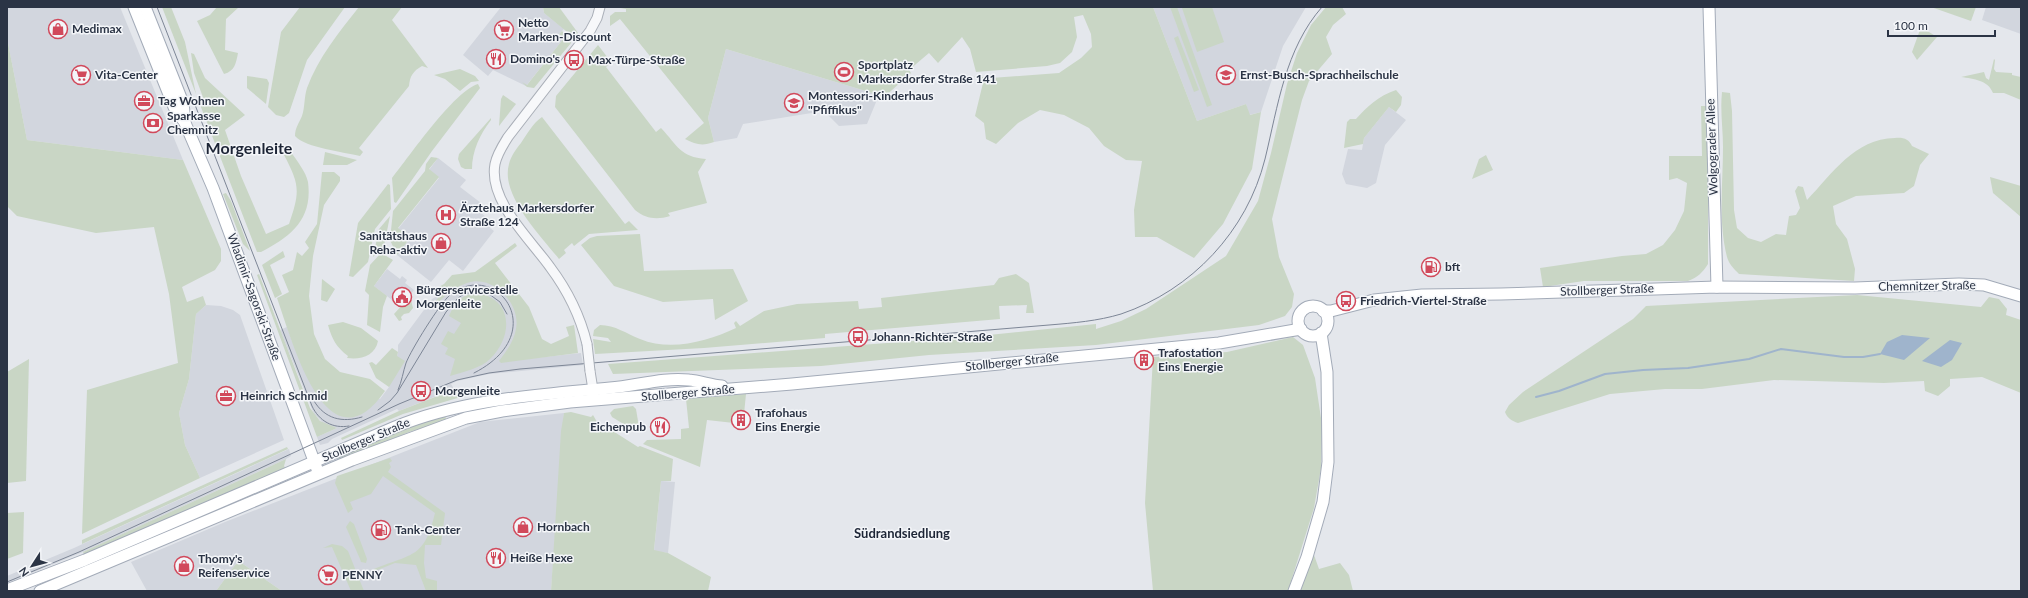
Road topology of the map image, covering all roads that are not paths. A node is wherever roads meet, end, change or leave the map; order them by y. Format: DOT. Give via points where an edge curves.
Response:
graph roads {
  1 [pos="134,7"];
  2 [pos="145,7"];
  3 [pos="600,7"];
  4 [pos="1709,7"];
  5 [pos="186,123"];
  6 [pos="1717,287"];
  7 [pos="1855,288"];
  8 [pos="2021,296"];
  9 [pos="1360,303"];
  10 [pos="1323,311"];
  11 [pos="1303,327"];
  12 [pos="1324,328"];
  13 [pos="1326,381"];
  14 [pos="746,388"];
  15 [pos="593,390"];
  16 [pos="594,401"];
  17 [pos="314,462"];
  18 [pos="319,473"];
  19 [pos="7,590"];
  20 [pos="40,591"];
  21 [pos="1294,591"];
  1 -- 5 [label="main road, Wladimir-Sagorski-Straße" via="174,107"];
  2 -- 5 [label="main road, Wladimir-Sagorski-Straße" via="183,103"];
  3 -- 15 [label="street, bridge" via="590,31 504,143 495,164 501,199 507,211 551,268 582,322"];
  4 -- 6 [label="main road, Wolgograder Allee"];
  5 -- 17 [label="main road, Wladimir-Sagorski-Straße" via="243,268"];
  6 -- 7 [label="main road, Stollberger Straße"];
  6 -- 9 [label="main road, Stollberger Straße" via="1422,295"];
  7 -- 8 [label="main road, Chemnitzer Straße" via="1984,285"];
  9 -- 10 [label="main road, Stollberger Straße"];
  9 -- 12 [label="main road, Stollberger Straße"];
  10 -- 11 [label="main road" via="1316,307 1308,307 1300,314"];
  10 -- 12 [label="main road" via="1327,319"];
  11 -- 12 [label="main road"];
  11 -- 13 [label="main road" via="1314,342"];
  11 -- 14 [label="main road, Stollberger Straße" via="1219,343"];
  12 -- 13 [label="main road"];
  13 -- 21 [label="main road" via="1328,462 1323,502"];
  14 -- 15 [label="main road, Stollberger Straße" via="674,380"];
  14 -- 16 [label="main road, Stollberger Straße"];
  15 -- 16 [label="street"];
  15 -- 17 [label="main road, Stollberger Straße" via="448,409 406,422"];
  16 -- 18 [label="main road, Stollberger Straße" via="502,411 466,418"];
  17 -- 18 [label="main road, Wladimir-Sagorski-Straße"];
  17 -- 19 [label="main road, Stollberger Straße" via="85,560"];
  18 -- 20 [label="main road, Stollberger Straße"];
}
